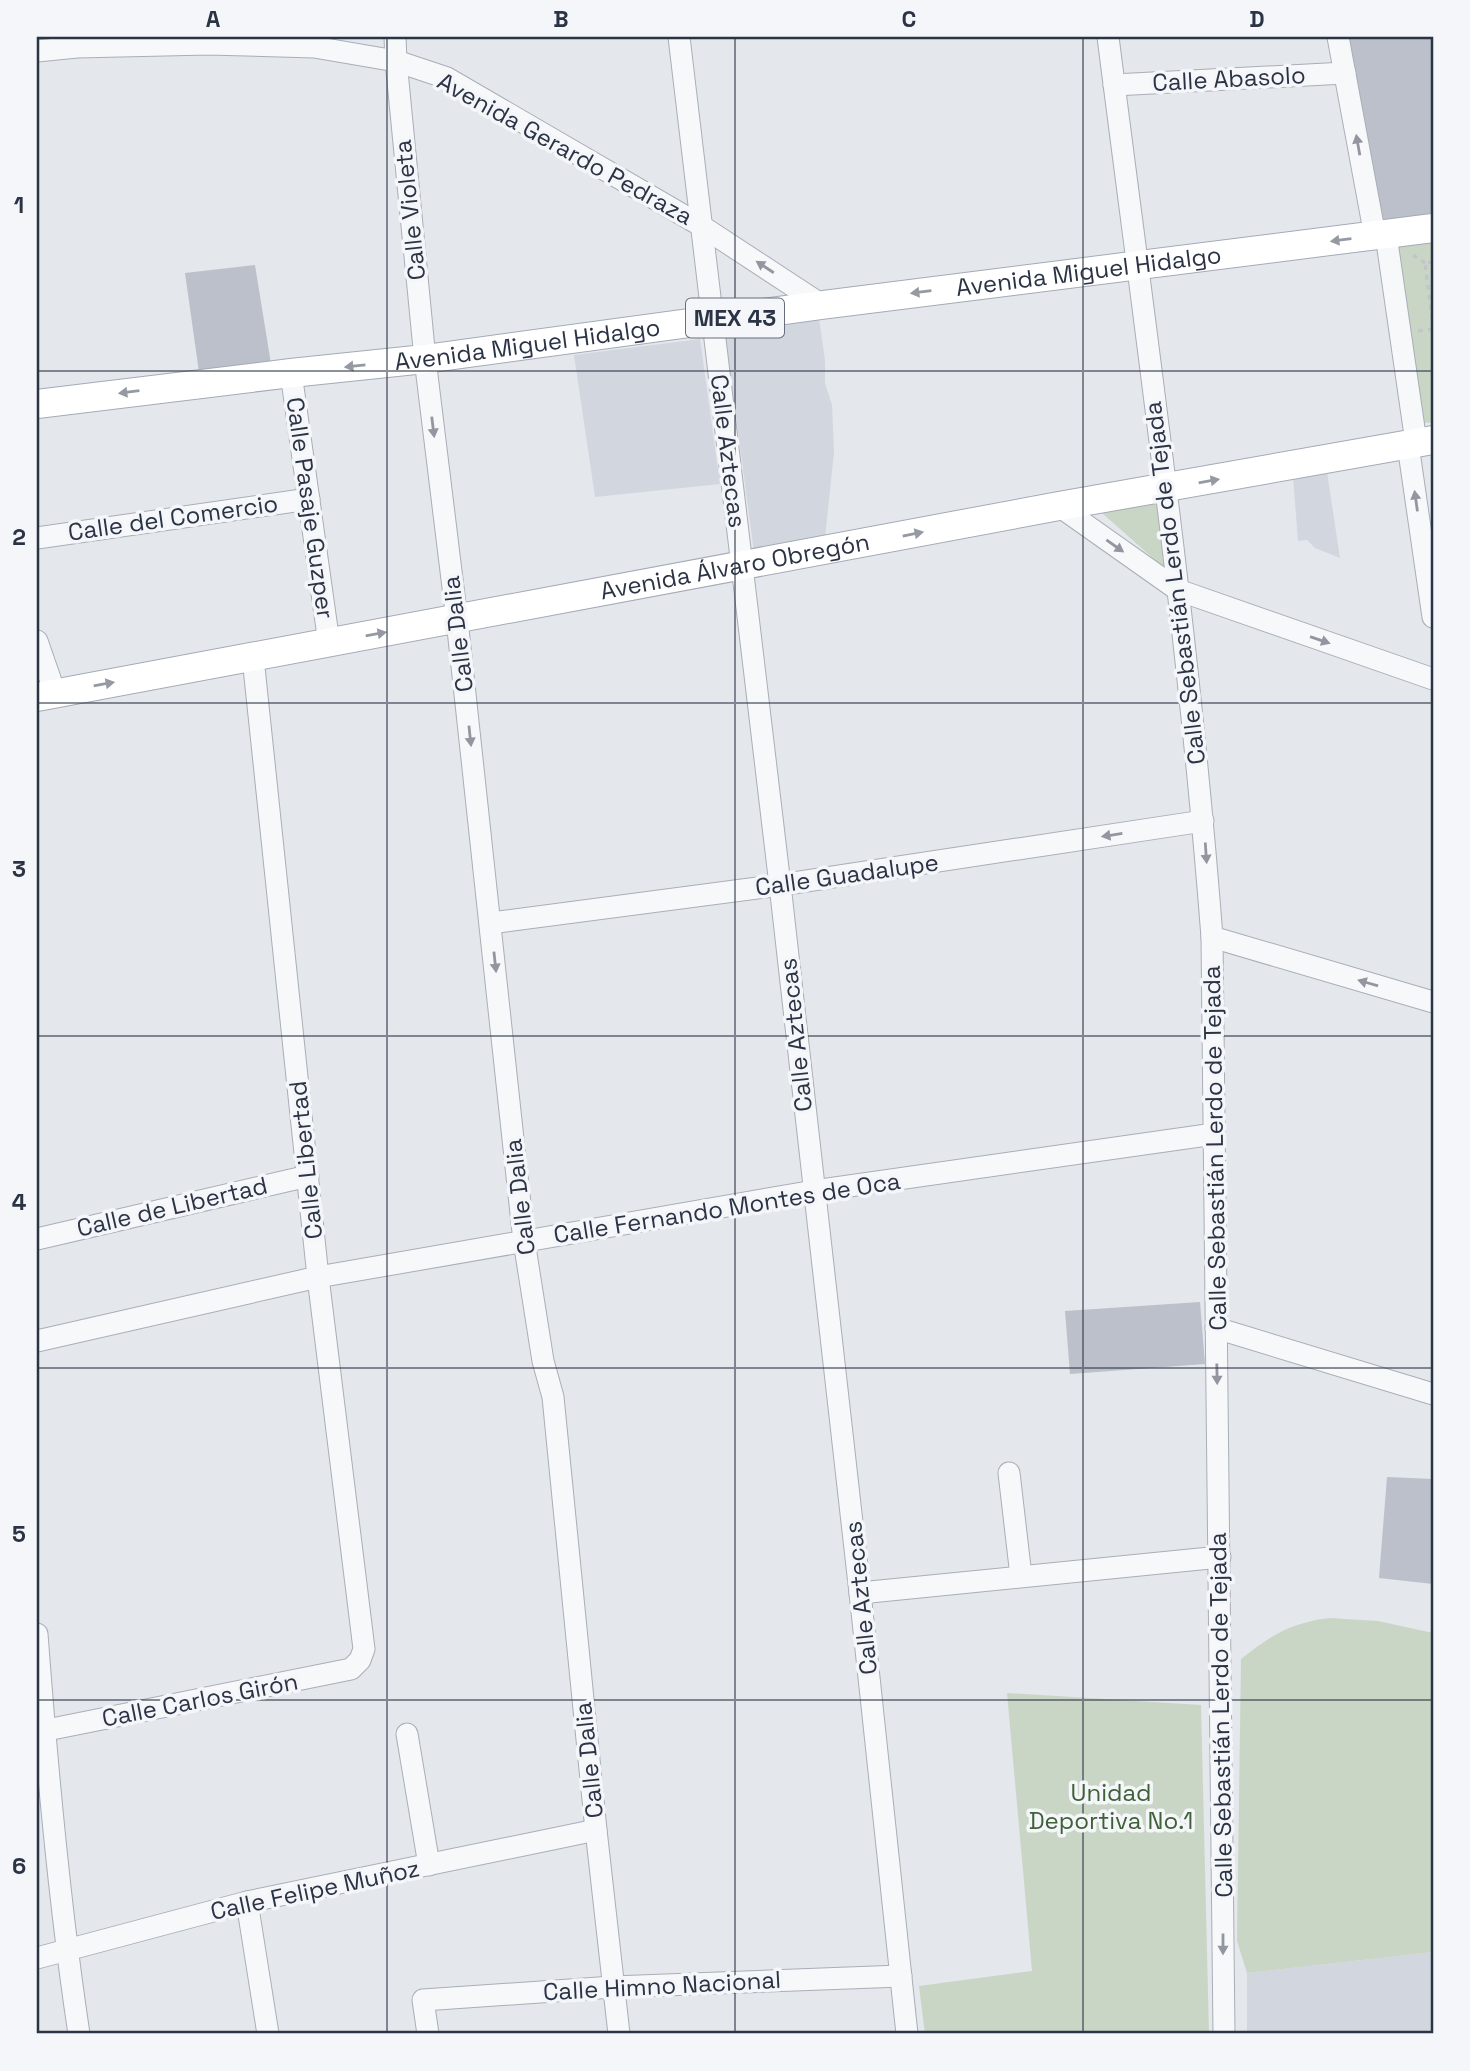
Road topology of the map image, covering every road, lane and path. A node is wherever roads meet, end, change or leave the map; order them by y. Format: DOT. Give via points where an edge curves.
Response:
graph roads {
  1 [pos="395,37"];
  2 [pos="679,37"];
  3 [pos="1108,37"];
  4 [pos="1338,37"];
  5 [pos="208,40"];
  6 [pos="37,51"];
  7 [pos="396,61"];
  8 [pos="1345,73"];
  9 [pos="1114,85"];
  10 [pos="700,225"];
  11 [pos="1433,228"];
  12 [pos="1380,236"];
  13 [pos="1433,262"];
  14 [pos="1136,266"];
  15 [pos="822,305"];
  16 [pos="712,321"];
  17 [pos="1433,327"];
  18 [pos="1412,332"];
  19 [pos="425,359"];
  20 [pos="291,373"];
  21 [pos="37,404"];
  22 [pos="1419,442"];
  23 [pos="1165,489"];
  24 [pos="309,499"];
  25 [pos="1059,506"];
  26 [pos="37,538"];
  27 [pos="743,567"];
  28 [pos="1178,590"];
  29 [pos="1433,617"];
  30 [pos="457,620"];
  31 [pos="37,641"];
  32 [pos="329,643"];
  33 [pos="253,658"];
  34 [pos="1433,679"];
  35 [pos="46,695"];
  36 [pos="1203,821"];
  37 [pos="780,885"];
  38 [pos="491,923"];
  39 [pos="1212,937"];
  40 [pos="1433,1002"];
  41 [pos="1214,1134"];
  42 [pos="308,1176"];
  43 [pos="814,1191"];
  44 [pos="37,1239"];
  45 [pos="524,1241"];
  46 [pos="318,1277"];
  47 [pos="1216,1328"];
  48 [pos="37,1341"];
  49 [pos="1433,1394"];
  50 [pos="1009,1474"];
  51 [pos="1220,1557"];
  52 [pos="1021,1576"];
  53 [pos="860,1592"];
  54 [pos="37,1634"];
  55 [pos="360,1660"];
  56 [pos="40,1732"];
  57 [pos="407,1734"];
  58 [pos="596,1830"];
  59 [pos="429,1865"];
  60 [pos="247,1902"];
  61 [pos="66,1951"];
  62 [pos="37,1958"];
  63 [pos="901,1976"];
  64 [pos="613,1987"];
  65 [pos="79,2034"];
  66 [pos="268,2034"];
  67 [pos="428,2034"];
  68 [pos="620,2034"];
  69 [pos="907,2034"];
  70 [pos="1224,2034"];
  1 -- 7 [label="street, Calle Violeta"];
  2 -- 10 [label="street, Calle Aztecas"];
  3 -- 9 [label="street, Calle Sebastián Lerdo de Tejada"];
  4 -- 8 [label="street"];
  5 -- 6 [label="street, Avenida Gerardo Pedraza"];
  5 -- 7 [label="street, Avenida Gerardo Pedraza" via="314,47"];
  7 -- 10 [label="street, Avenida Gerardo Pedraza" via="447,78"];
  7 -- 19 [label="street, Calle Violeta"];
  8 -- 9 [label="street, Calle Abasolo"];
  12 -- 8 [label="street, one-way"];
  9 -- 14 [label="street, Calle Sebastián Lerdo de Tejada"];
  15 -- 10 [label="street, Avenida Gerardo Pedraza, one-way"];
  10 -- 16 [label="street, Calle Aztecas"];
  11 -- 12 [label="main road, Avenida Miguel Hidalgo / MEX 43"];
  12 -- 14 [label="main road, Avenida Miguel Hidalgo / MEX 43, one-way"];
  12 -- 22 [label="street"];
  13 -- 17 [label="path" via="1425,263"];
  14 -- 15 [label="main road, Avenida Miguel Hidalgo / MEX 43, one-way"];
  14 -- 23 [label="street, Calle Sebastián Lerdo de Tejada"];
  15 -- 16 [label="main road, Avenida Miguel Hidalgo / MEX 43"];
  16 -- 19 [label="main road, Avenida Miguel Hidalgo / MEX 43"];
  16 -- 27 [label="street, Calle Aztecas"];
  17 -- 18 [label="path"];
  19 -- 20 [label="main road, Avenida Miguel Hidalgo / MEX 43, one-way"];
  19 -- 30 [label="street, Calle Dalia, one-way"];
  20 -- 21 [label="main road, Avenida Miguel Hidalgo / MEX 43, one-way"];
  20 -- 24 [label="street, Calle Pasaje Guzper"];
  23 -- 22 [label="main road, Avenida Álvaro Obregón, one-way"];
  29 -- 22 [label="street, one-way"];
  23 -- 25 [label="main road, Avenida Álvaro Obregón"];
  23 -- 28 [label="street, Calle Sebastián Lerdo de Tejada"];
  24 -- 26 [label="street, Calle del Comercio"];
  24 -- 32 [label="street, Calle Pasaje Guzper"];
  27 -- 25 [label="main road, Avenida Álvaro Obregón, one-way"];
  25 -- 28 [label="street, one-way"];
  27 -- 30 [label="main road, Avenida Álvaro Obregón"];
  27 -- 37 [label="street, Calle Aztecas"];
  28 -- 34 [label="street, one-way"];
  28 -- 36 [label="street, Calle Sebastián Lerdo de Tejada"];
  32 -- 30 [label="main road, Avenida Álvaro Obregón, one-way"];
  30 -- 38 [label="street, Calle Dalia, one-way"];
  31 -- 35 [label="street"];
  32 -- 33 [label="main road, Avenida Álvaro Obregón"];
  35 -- 33 [label="main road, Avenida Álvaro Obregón, one-way"];
  33 -- 42 [label="street, Calle Libertad"];
  36 -- 37 [label="street, Calle Guadalupe, one-way"];
  36 -- 39 [label="street, Calle Sebastián Lerdo de Tejada, one-way"];
  37 -- 38 [label="street, Calle Guadalupe"];
  37 -- 43 [label="street, Calle Aztecas"];
  38 -- 45 [label="street, Calle Dalia, one-way"];
  40 -- 39 [label="street, one-way"];
  39 -- 41 [label="street, Calle Sebastián Lerdo de Tejada"];
  41 -- 43 [label="street, Calle Fernando Montes de Oca"];
  41 -- 47 [label="street, Calle Sebastián Lerdo de Tejada"];
  42 -- 44 [label="street, Calle de Libertad"];
  42 -- 46 [label="street, Calle Libertad"];
  43 -- 45 [label="street, Calle Fernando Montes de Oca"];
  43 -- 53 [label="street, Calle Aztecas"];
  45 -- 46 [label="street, Calle Fernando Montes de Oca"];
  45 -- 58 [label="street, Calle Dalia" via="553,1396"];
  46 -- 48 [label="street, Calle Fernando Montes de Oca"];
  46 -- 55 [label="street, Calle Libertad" via="364,1649"];
  47 -- 49 [label="street"];
  47 -- 51 [label="street, Calle Sebastián Lerdo de Tejada, one-way"];
  50 -- 52 [label="street"];
  51 -- 52 [label="street"];
  51 -- 70 [label="street, Calle Sebastián Lerdo de Tejada, one-way"];
  52 -- 53 [label="street"];
  53 -- 63 [label="street, Calle Aztecas"];
  54 -- 56 [label="street"];
  55 -- 56 [label="street, Calle Carlos Girón" via="351,1670"];
  56 -- 61 [label="street"];
  57 -- 59 [label="street"];
  58 -- 59 [label="street, Calle Felipe Muñoz"];
  58 -- 64 [label="street, Calle Dalia"];
  59 -- 60 [label="street, Calle Felipe Muñoz"];
  60 -- 61 [label="street, Calle Felipe Muñoz"];
  60 -- 66 [label="street"];
  61 -- 62 [label="street, Calle Felipe Muñoz"];
  61 -- 65 [label="street"];
  63 -- 64 [label="street, Calle Himno Nacional"];
  63 -- 69 [label="street, Calle Aztecas"];
  64 -- 67 [label="street, Calle Himno Nacional" via="423,2000"];
  64 -- 68 [label="street, Calle Dalia"];
}
